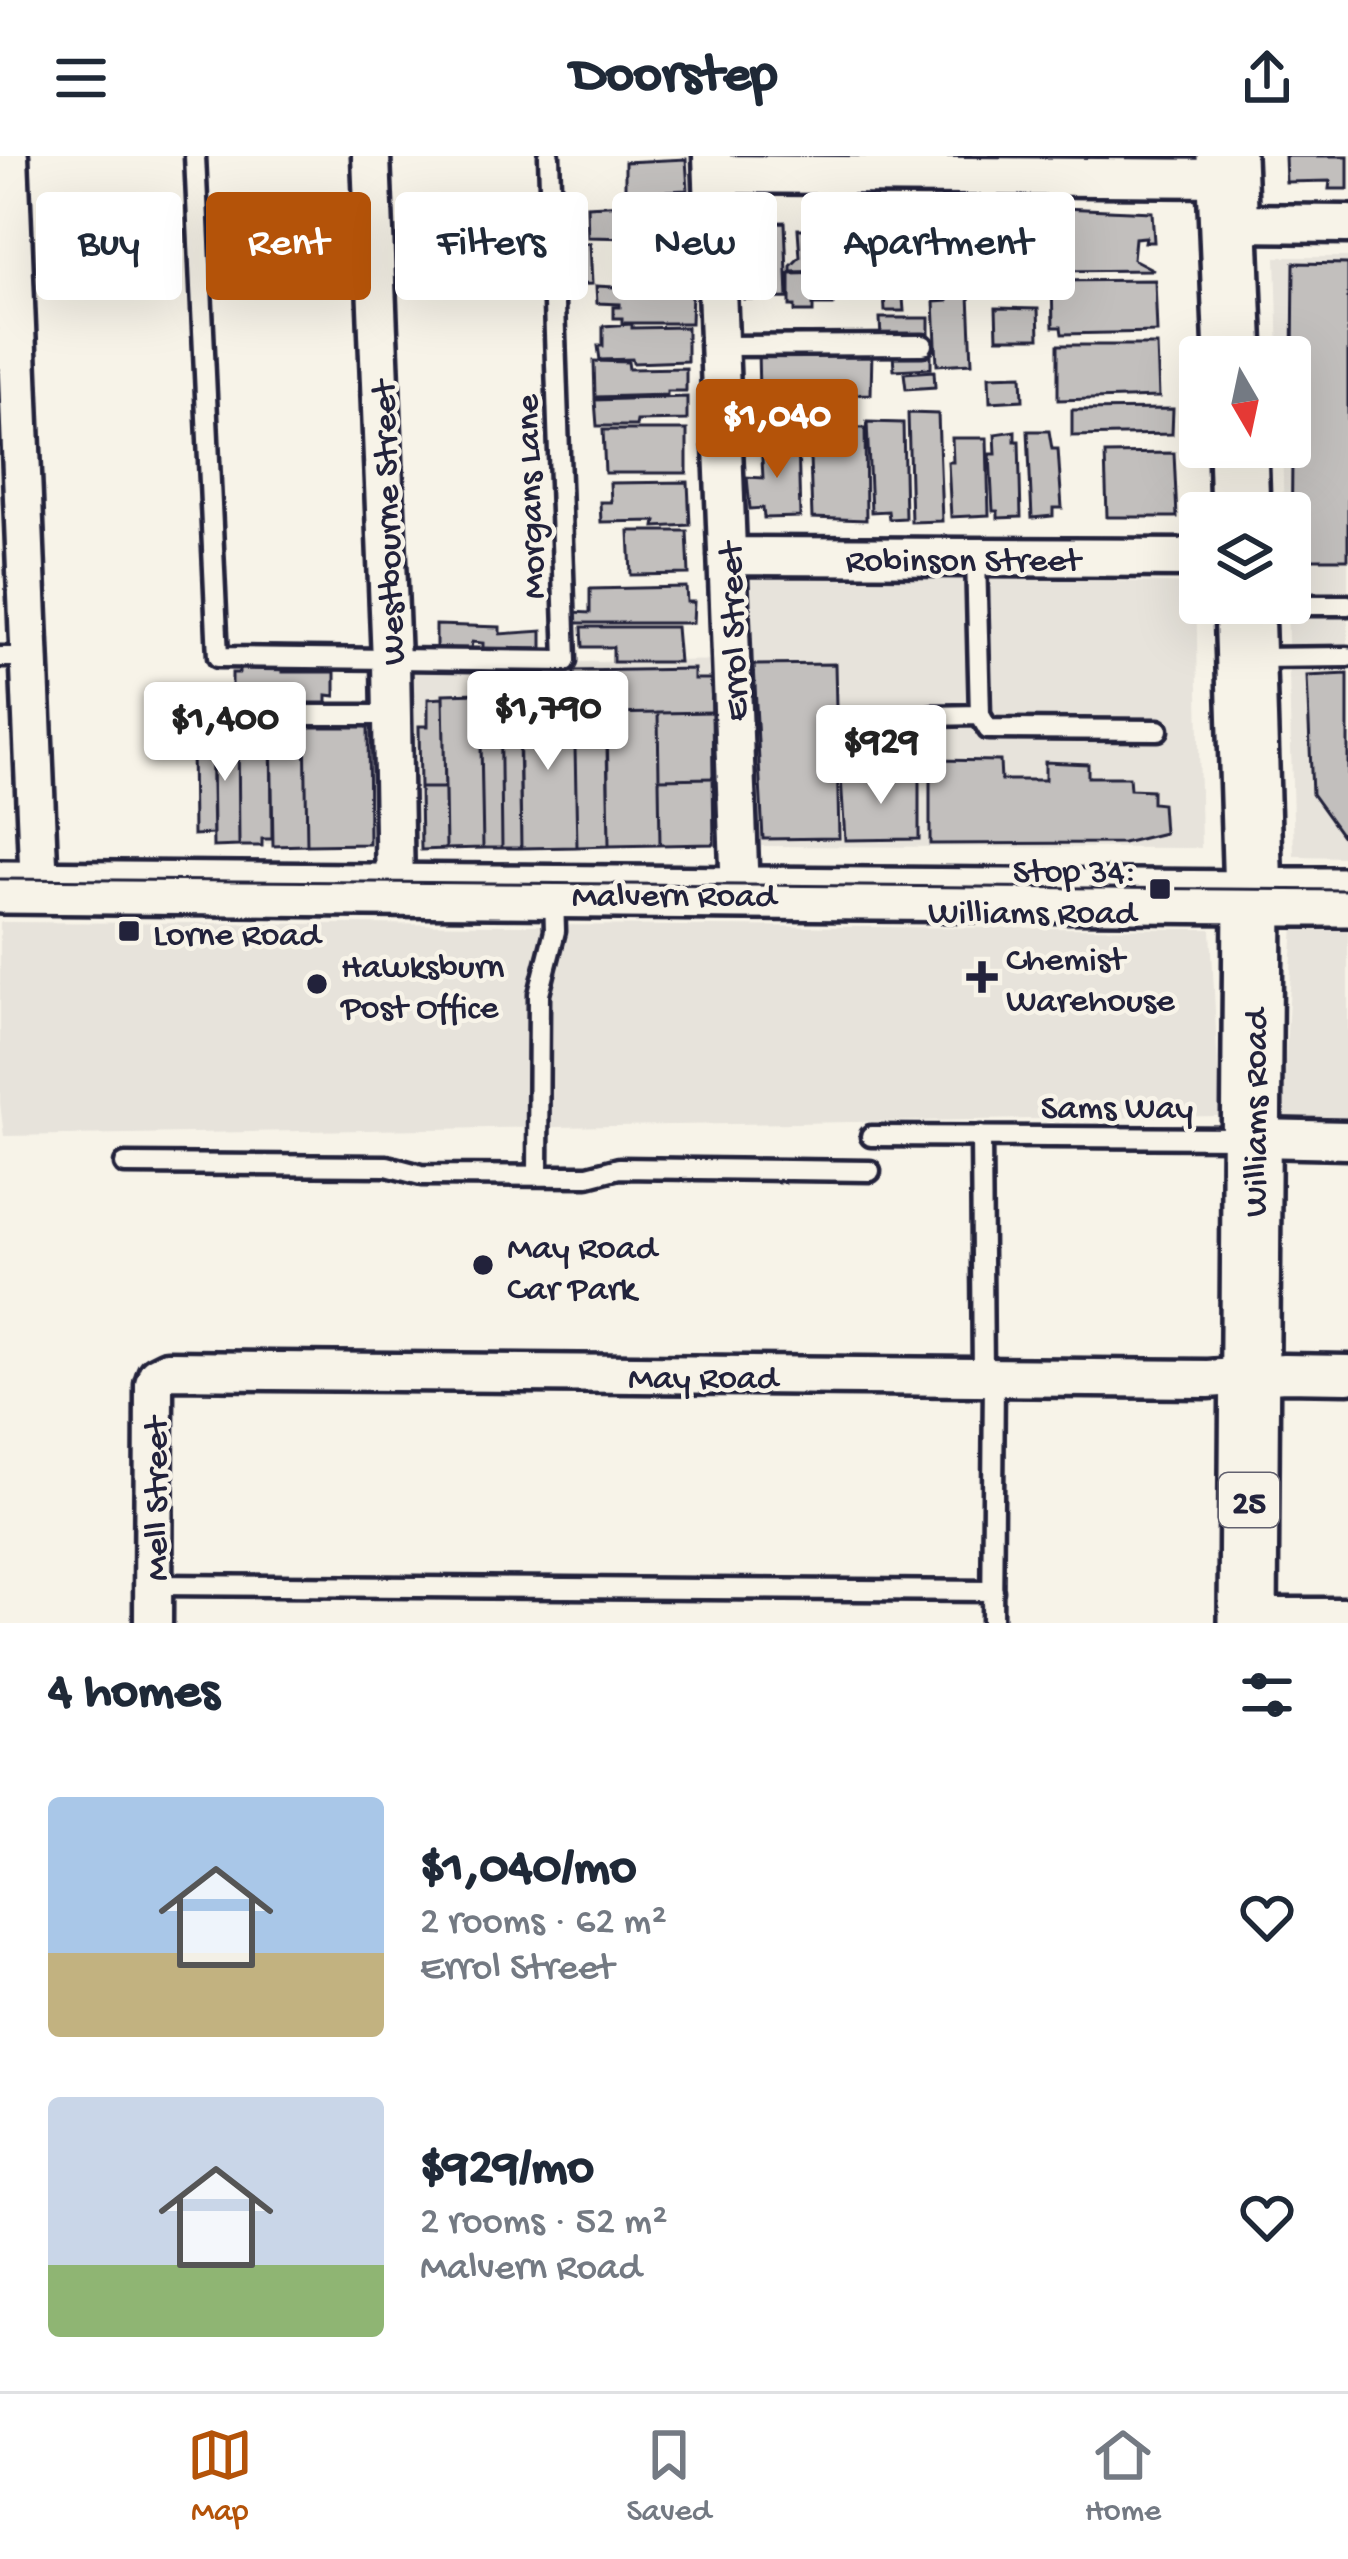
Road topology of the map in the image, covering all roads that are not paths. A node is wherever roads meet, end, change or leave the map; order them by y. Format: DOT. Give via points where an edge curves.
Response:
graph roads {
  1 [pos="9,156"];
  2 [pos="195,156"];
  3 [pos="371,156"];
  4 [pos="548,156"];
  5 [pos="712,165"];
  6 [pos="981,167"];
  7 [pos="1227,186"];
  8 [pos="1348,224"];
  9 [pos="1233,336"];
  10 [pos="923,345"];
  11 [pos="719,346"];
  12 [pos="727,556"];
  13 [pos="976,557"];
  14 [pos="1179,558"];
  15 [pos="1348,605"];
  16 [pos="1311,611"];
  17 [pos="1245,624"];
  18 [pos="1251,624"];
  19 [pos="16,657"];
  20 [pos="1348,657"];
  21 [pos="391,661"];
  22 [pos="215,715"];
  23 [pos="392,715"];
  24 [pos="980,715"];
  25 [pos="930,716"];
  26 [pos="1158,730"];
  27 [pos="20,888"];
  28 [pos="395,890"];
  29 [pos="554,891"];
  30 [pos="740,893"];
  31 [pos="1253,897"];
  32 [pos="1348,897"];
  33 [pos="871,1136"];
  34 [pos="981,1136"];
  35 [pos="1252,1138"];
  36 [pos="1348,1140"];
  37 [pos="125,1164"];
  38 [pos="870,1171"];
  39 [pos="538,1175"];
  40 [pos="1348,1374"];
  41 [pos="157,1375"];
  42 [pos="1250,1376"];
  43 [pos="989,1377"];
  44 [pos="152,1585"];
  45 [pos="993,1591"];
  46 [pos="1348,1617"];
  47 [pos="1248,1620"];
  48 [pos="153,1623"];
  49 [pos="992,1623"];
  1 -- 19 [label="street"];
  2 -- 21 [label="lane" via="218,657"];
  3 -- 21 [label="street, Westbourne Street"];
  4 -- 21 [label="lane, Morgans Lane" via="566,661"];
  5 -- 6 [label="street"];
  5 -- 11 [label="street, Errol Street"];
  6 -- 7 [label="street"];
  7 -- 8 [label="street"];
  7 -- 9 [label="main road"];
  10 -- 11 [label="lane"];
  11 -- 12 [label="street, Errol Street"];
  12 -- 13 [label="street, Robinson Street"];
  12 -- 30 [label="street, Errol Street"];
  13 -- 14 [label="street, Robinson Street"];
  13 -- 24 [label="lane"];
  15 -- 16 [label="lane"];
  17 -- 31 [label="main road, Williams Road / 25"];
  18 -- 20 [label="lane"];
  19 -- 27 [label="street"];
  21 -- 23 [label="street, Westbourne Street"];
  22 -- 23 [label="lane"];
  23 -- 28 [label="street, Westbourne Street"];
  24 -- 25 [label="lane"];
  24 -- 26 [label="lane" via="988,729"];
  27 -- 28 [label="main road, Malvern Road"];
  28 -- 29 [label="main road, Malvern Road"];
  29 -- 30 [label="main road, Malvern Road"];
  29 -- 39 [label="lane" via="555,931 539,994"];
  30 -- 31 [label="main road, Malvern Road"];
  31 -- 32 [label="main road, Malvern Road"];
  31 -- 35 [label="main road, Williams Road / 25"];
  33 -- 34 [label="lane, Sams Way"];
  34 -- 35 [label="lane, Sams Way"];
  34 -- 43 [label="lane"];
  35 -- 36 [label="street"];
  35 -- 42 [label="main road, Williams Road / 25"];
  37 -- 39 [label="lane"];
  38 -- 39 [label="lane" via="619,1168"];
  40 -- 42 [label="street, May Road"];
  41 -- 43 [label="street, May Road" via="177,1369"];
  41 -- 44 [label="street, Mell Street"];
  42 -- 43 [label="street, May Road"];
  42 -- 47 [label="main road, Williams Road / 25"];
  43 -- 45 [label="lane"];
  44 -- 45 [label="lane"];
  44 -- 48 [label="street, Mell Street"];
  45 -- 49 [label="lane"];
  46 -- 47 [label="street"];
}
